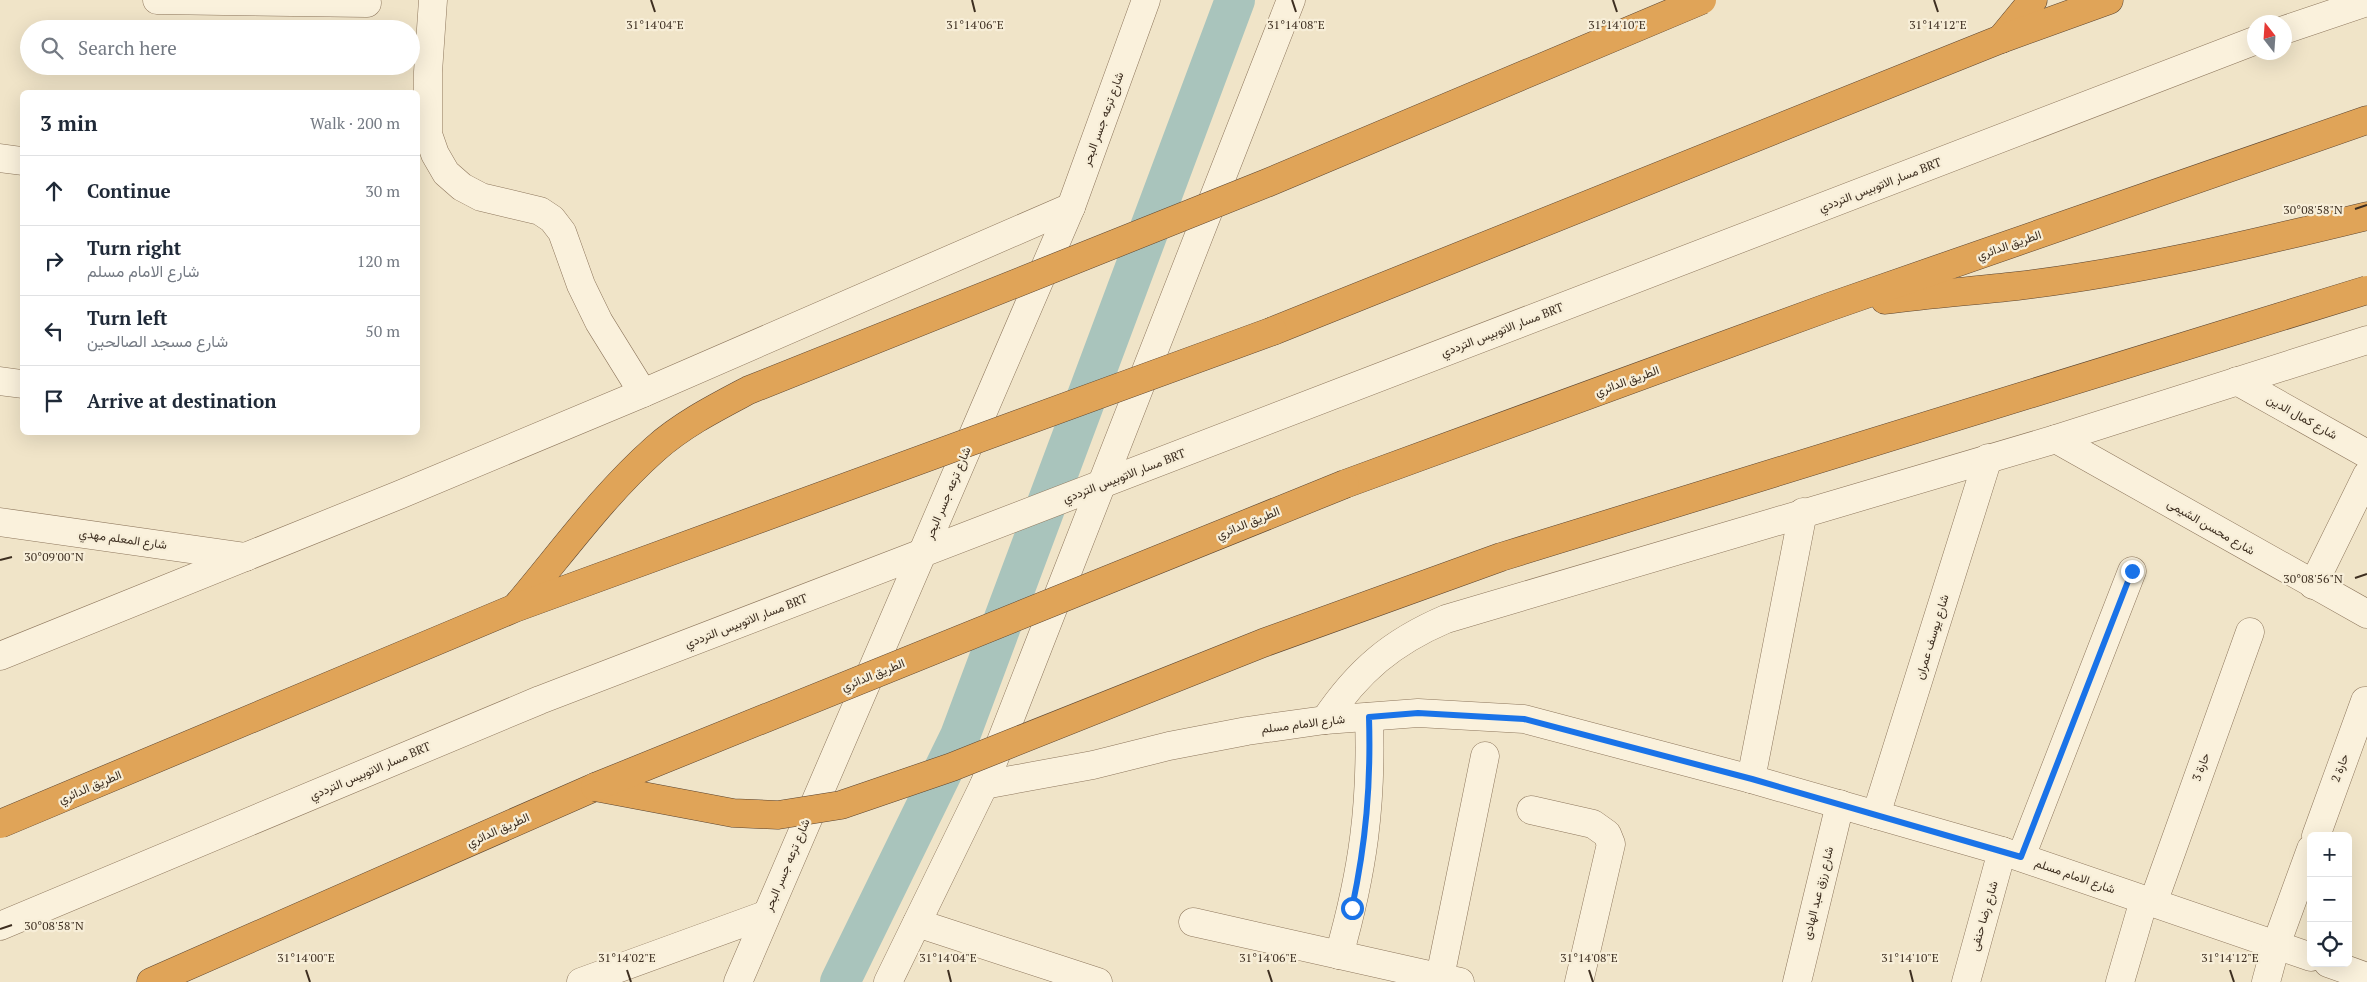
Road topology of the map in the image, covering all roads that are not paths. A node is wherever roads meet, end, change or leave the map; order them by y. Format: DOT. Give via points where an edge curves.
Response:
graph roads {
  1 [pos="157,0"];
  2 [pos="434,0"];
  3 [pos="1146,0"];
  4 [pos="1291,0"];
  5 [pos="1702,0"];
  6 [pos="2033,0"];
  7 [pos="2109,0"];
  8 [pos="2367,2"];
  9 [pos="367,3"];
  10 [pos="2292,27"];
  11 [pos="2001,39"];
  12 [pos="2247,44"];
  13 [pos="2367,120"];
  14 [pos="0,158"];
  15 [pos="20,161"];
  16 [pos="1071,207"];
  17 [pos="2367,216"];
  18 [pos="2367,290"];
  19 [pos="1829,307"];
  20 [pos="2367,340"];
  21 [pos="0,381"];
  22 [pos="2237,381"];
  23 [pos="20,384"];
  24 [pos="643,393"];
  25 [pos="2056,439"];
  26 [pos="2367,454"];
  27 [pos="1988,458"];
  28 [pos="2367,475"];
  29 [pos="1803,512"];
  30 [pos="0,522"];
  31 [pos="247,557"];
  32 [pos="2132,571"];
  33 [pos="2313,586"];
  34 [pos="515,608"];
  35 [pos="2367,614"];
  36 [pos="2250,632"];
  37 [pos="0,656"];
  38 [pos="2365,701"];
  39 [pos="1369,717"];
  40 [pos="1325,720"];
  41 [pos="1485,756"];
  42 [pos="1752,779"];
  43 [pos="984,785"];
  44 [pos="595,787"];
  45 [pos="1840,804"];
  46 [pos="1531,810"];
  47 [pos="1876,815"];
  48 [pos="0,824"];
  49 [pos="2317,832"];
  50 [pos="2012,854"];
  51 [pos="2307,860"];
  52 [pos="2148,901"];
  53 [pos="765,915"];
  54 [pos="1193,922"];
  55 [pos="917,923"];
  56 [pos="0,926"];
  57 [pos="2276,945"];
  58 [pos="1339,955"];
  59 [pos="2307,956"];
  60 [pos="2339,967"];
  61 [pos="2367,977"];
  62 [pos="1450,980"];
  63 [pos="151,982"];
  64 [pos="581,982"];
  65 [pos="738,982"];
  66 [pos="888,982"];
  67 [pos="1098,982"];
  68 [pos="1579,982"];
  69 [pos="1797,982"];
  70 [pos="1966,982"];
  71 [pos="2120,982"];
  72 [pos="2266,982"];
  1 -- 9 [label="street"];
  2 -- 24 [label="street" via="428,62 428,134 435,154 446,173 462,187 481,197 540,211 552,219 562,232 599,322"];
  3 -- 16 [label="street, شارع ترعه جسر البحر"];
  4 -- 43 [label="street"];
  5 -- 34 [label="highway, bridge" via="1267,183 749,390 697,418 656,448 619,484"];
  6 -- 11 [label="highway"];
  7 -- 11 [label="highway, الطريق الدائري"];
  8 -- 10 [label="street"];
  11 -- 34 [label="highway, الطريق الدائري, bridge" via="1273,331"];
  12 -- 56 [label="street, مسار الاتوبيس الترددي BRT" via="540,700"];
  13 -- 19 [label="highway, الطريق الدائري"];
  14 -- 15 [label="street"];
  16 -- 24 [label="street"];
  16 -- 53 [label="street, شارع ترعه جسر البحر"];
  17 -- 19 [label="highway" via="2134,268 2018,286"];
  18 -- 44 [label="highway, bridge" via="1501,558 1263,643 952,767 841,804 778,815 733,813"];
  19 -- 44 [label="highway, الطريق الدائري, bridge" via="1345,484"];
  20 -- 22 [label="street"];
  21 -- 23 [label="street"];
  22 -- 25 [label="street"];
  22 -- 26 [label="street, شارع كمال الدين"];
  24 -- 31 [label="street"];
  25 -- 27 [label="street"];
  25 -- 33 [label="street, شارع محسن الشيمى"];
  27 -- 29 [label="street"];
  27 -- 47 [label="street, شارع يوسف عمران"];
  28 -- 33 [label="street"];
  29 -- 40 [label="street" via="1446,619 1397,644 1356,678"];
  29 -- 42 [label="street"];
  30 -- 31 [label="street, شارع المعلم مهدي"];
  31 -- 37 [label="street"];
  32 -- 50 [label="street, شارع رضا حنفى"];
  33 -- 35 [label="street, شارع محسن الشيمى"];
  34 -- 48 [label="highway, الطريق الدائري, bridge"];
  36 -- 52 [label="street, حارة 3"];
  38 -- 49 [label="street, حارة 2"];
  39 -- 40 [label="street, شارع الامام مسلم"];
  39 -- 42 [label="street, شارع الامام مسلم" via="1418,713 1524,719"];
  39 -- 58 [label="street" via="1368,813 1360,870"];
  40 -- 43 [label="street, شارع الامام مسلم" via="1247,731"];
  41 -- 62 [label="street"];
  42 -- 45 [label="street, شارع الامام مسلم"];
  43 -- 55 [label="street"];
  44 -- 63 [label="highway, الطريق الدائري"];
  45 -- 47 [label="street, شارع الامام مسلم"];
  45 -- 69 [label="street, شارع رزق عبد الهادى"];
  46 -- 68 [label="street" via="1593,824 1607,834 1611,844"];
  47 -- 50 [label="street, شارع الامام مسلم"];
  50 -- 52 [label="street, شارع الامام مسلم"];
  50 -- 70 [label="street, شارع رضا حنفى"];
  51 -- 57 [label="street"];
  52 -- 57 [label="street, شارع الامام مسلم"];
  52 -- 71 [label="street, حارة 3"];
  53 -- 64 [label="street"];
  53 -- 65 [label="street, شارع ترعه جسر البحر"];
  54 -- 58 [label="street"];
  55 -- 66 [label="street"];
  55 -- 67 [label="street"];
  57 -- 59 [label="street, شارع الامام مسلم"];
  57 -- 72 [label="street"];
  58 -- 62 [label="street"];
  60 -- 61 [label="street"];
}
